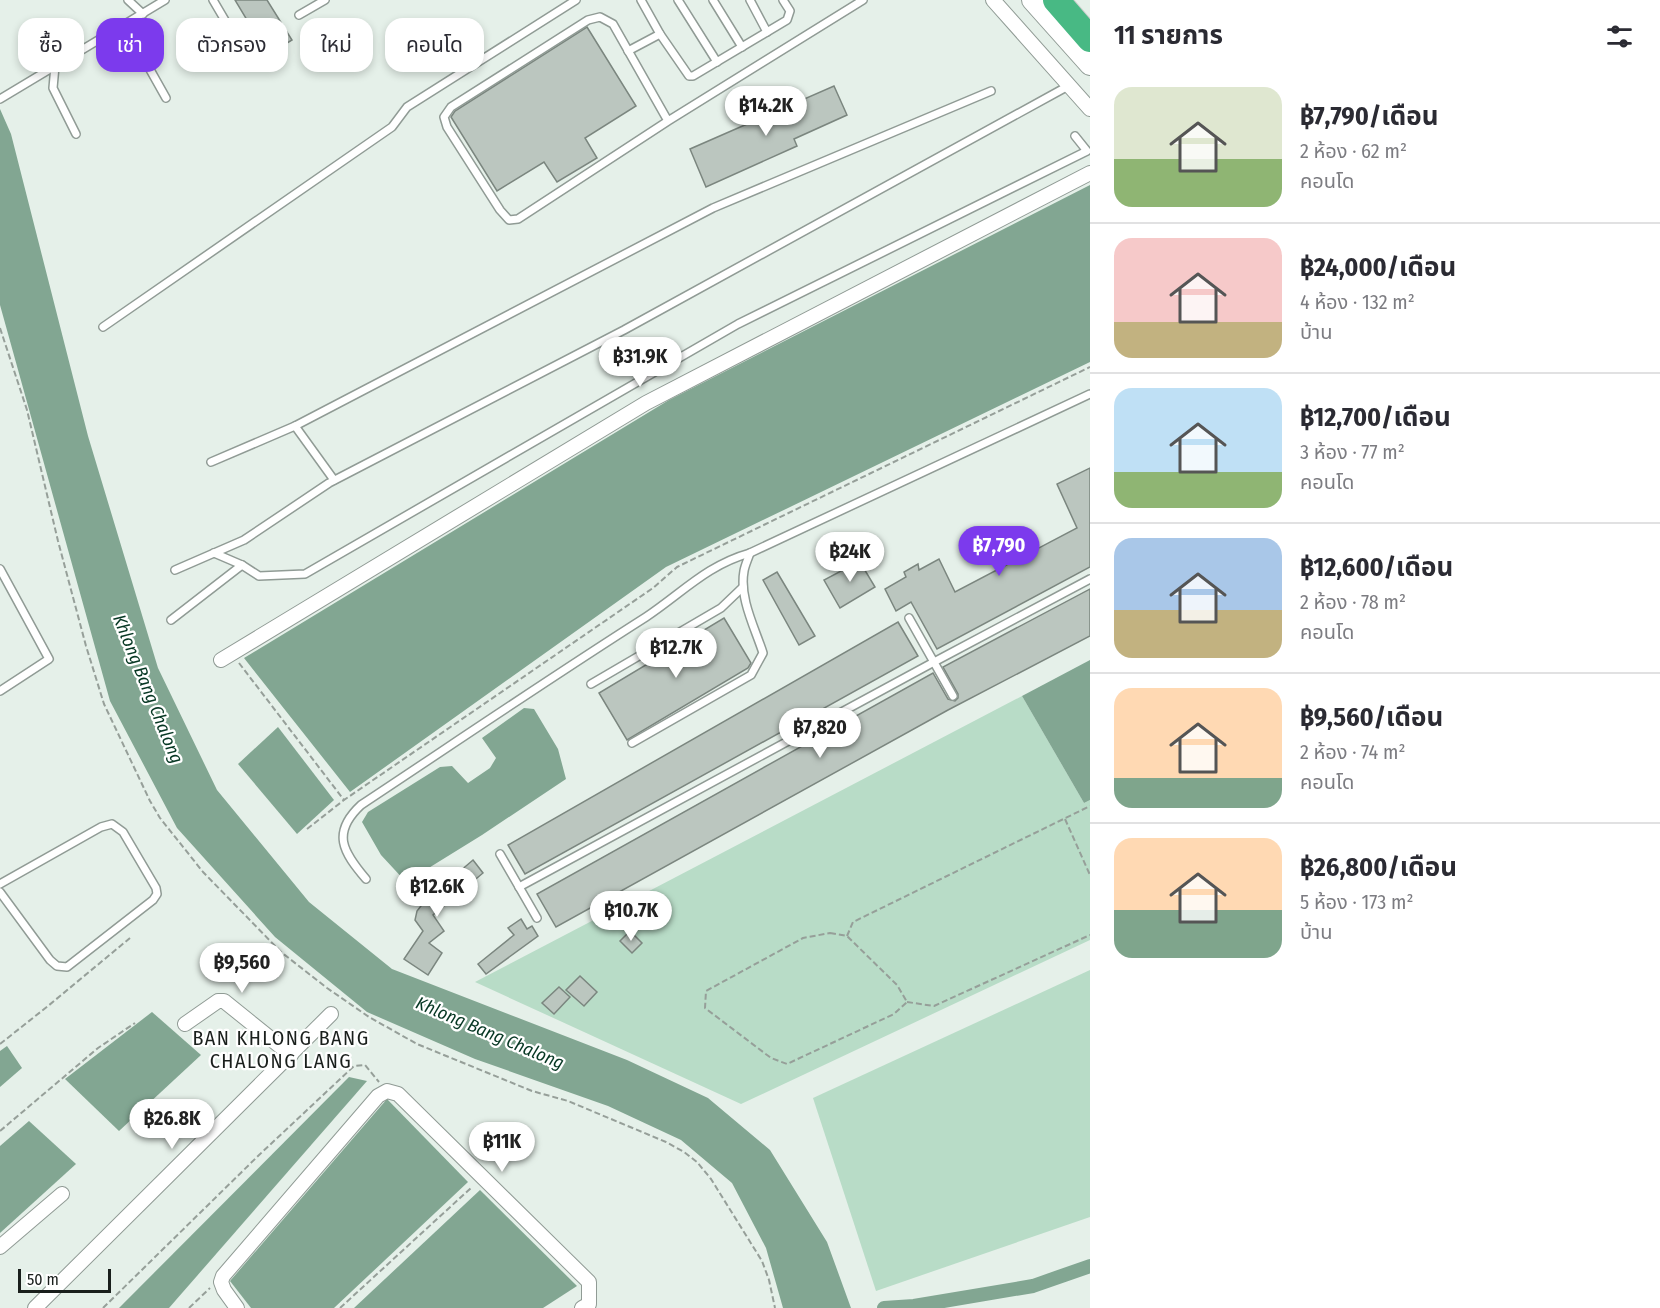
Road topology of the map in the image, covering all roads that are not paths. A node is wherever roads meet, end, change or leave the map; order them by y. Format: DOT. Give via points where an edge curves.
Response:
graph roads {
  1 [pos="128,0"];
  2 [pos="165,0"];
  3 [pos="213,0"];
  4 [pos="576,0"];
  5 [pos="640,0"];
  6 [pos="678,0"];
  7 [pos="713,0"];
  8 [pos="750,0"];
  9 [pos="783,0"];
  10 [pos="863,0"];
  11 [pos="993,0"];
  12 [pos="1032,0"];
  13 [pos="1056,0"];
  14 [pos="320,1"];
  15 [pos="143,14"];
  16 [pos="299,15"];
  17 [pos="136,18"];
  18 [pos="224,18"];
  19 [pos="767,32"];
  20 [pos="660,34"];
  21 [pos="1090,39"];
  22 [pos="742,46"];
  23 [pos="628,51"];
  24 [pos="717,62"];
  25 [pos="1090,65"];
  26 [pos="45,72"];
  27 [pos="54,72"];
  28 [pos="151,72"];
  29 [pos="1070,86"];
  30 [pos="991,91"];
  31 [pos="166,98"];
  32 [pos="0,99"];
  33 [pos="1090,109"];
  34 [pos="668,121"];
  35 [pos="76,134"];
  36 [pos="1074,136"];
  37 [pos="1090,173"];
  38 [pos="103,327"];
  39 [pos="1090,394"];
  40 [pos="295,426"];
  41 [pos="211,462"];
  42 [pos="334,480"];
  43 [pos="214,553"];
  44 [pos="750,553"];
  45 [pos="242,565"];
  46 [pos="0,569"];
  47 [pos="175,570"];
  48 [pos="1090,579"];
  49 [pos="743,586"];
  50 [pos="909,618"];
  51 [pos="171,620"];
  52 [pos="221,660"];
  53 [pos="934,662"];
  54 [pos="591,684"];
  55 [pos="0,691"];
  56 [pos="953,696"];
  57 [pos="632,743"];
  58 [pos="500,855"];
  59 [pos="366,879"];
  60 [pos="0,884"];
  61 [pos="519,887"];
  62 [pos="0,892"];
  63 [pos="537,918"];
  64 [pos="331,1014"];
  65 [pos="185,1024"];
  66 [pos="291,1055"];
  67 [pos="62,1194"];
  68 [pos="0,1247"];
  69 [pos="35,1308"];
  70 [pos="237,1308"];
  71 [pos="582,1308"];
  1 -- 15 [label="lane"];
  2 -- 15 [label="lane"];
  3 -- 18 [label="lane"];
  4 -- 38 [label="lane" via="407,107 392,127"];
  5 -- 20 [label="lane"];
  6 -- 24 [label="lane"];
  7 -- 22 [label="lane"];
  8 -- 19 [label="lane"];
  9 -- 19 [label="lane" via="790,16"];
  10 -- 34 [label="lane"];
  11 -- 29 [label="street"];
  12 -- 25 [label="main road"];
  13 -- 21 [label="highway"];
  14 -- 16 [label="lane"];
  15 -- 17 [label="lane"];
  19 -- 22 [label="lane"];
  20 -- 23 [label="lane"];
  20 -- 24 [label="lane" via="689,76"];
  22 -- 24 [label="lane"];
  23 -- 34 [label="lane"];
  23 -- 34 [label="lane" via="613,24 600,16 588,20 451,107 444,117 447,127 509,220 518,219"];
  26 -- 32 [label="lane"];
  27 -- 35 [label="lane" via="53,88"];
  28 -- 31 [label="lane"];
  29 -- 33 [label="street"];
  29 -- 42 [label="lane" via="624,330"];
  30 -- 40 [label="lane" via="713,208"];
  36 -- 45 [label="lane" via="1087,151 738,324 305,574 259,576"];
  37 -- 52 [label="street" via="646,403"];
  39 -- 44 [label="lane"];
  40 -- 41 [label="lane"];
  40 -- 42 [label="lane"];
  42 -- 43 [label="lane" via="244,540"];
  43 -- 45 [label="lane"];
  43 -- 47 [label="lane"];
  44 -- 49 [label="lane"];
  44 -- 59 [label="lane" via="712,568 659,609 361,805 347,821 343,840 345,851"];
  45 -- 51 [label="lane"];
  46 -- 55 [label="lane" via="49,659"];
  48 -- 53 [label="lane"];
  49 -- 54 [label="lane" via="722,608"];
  49 -- 57 [label="lane" via="763,653 751,675"];
  50 -- 53 [label="lane"];
  53 -- 56 [label="lane"];
  53 -- 61 [label="lane"];
  58 -- 61 [label="lane"];
  60 -- 62 [label="lane" via="111,824 123,832 157,894 67,967 50,960"];
  61 -- 63 [label="lane"];
  64 -- 66 [label="street"];
  65 -- 66 [label="street" via="218,1001 224,1001"];
  66 -- 69 [label="street"];
  67 -- 68 [label="street"];
  70 -- 71 [label="street" via="224,1290 224,1276 378,1096 387,1091 398,1094 589,1282 589,1304"];
}
